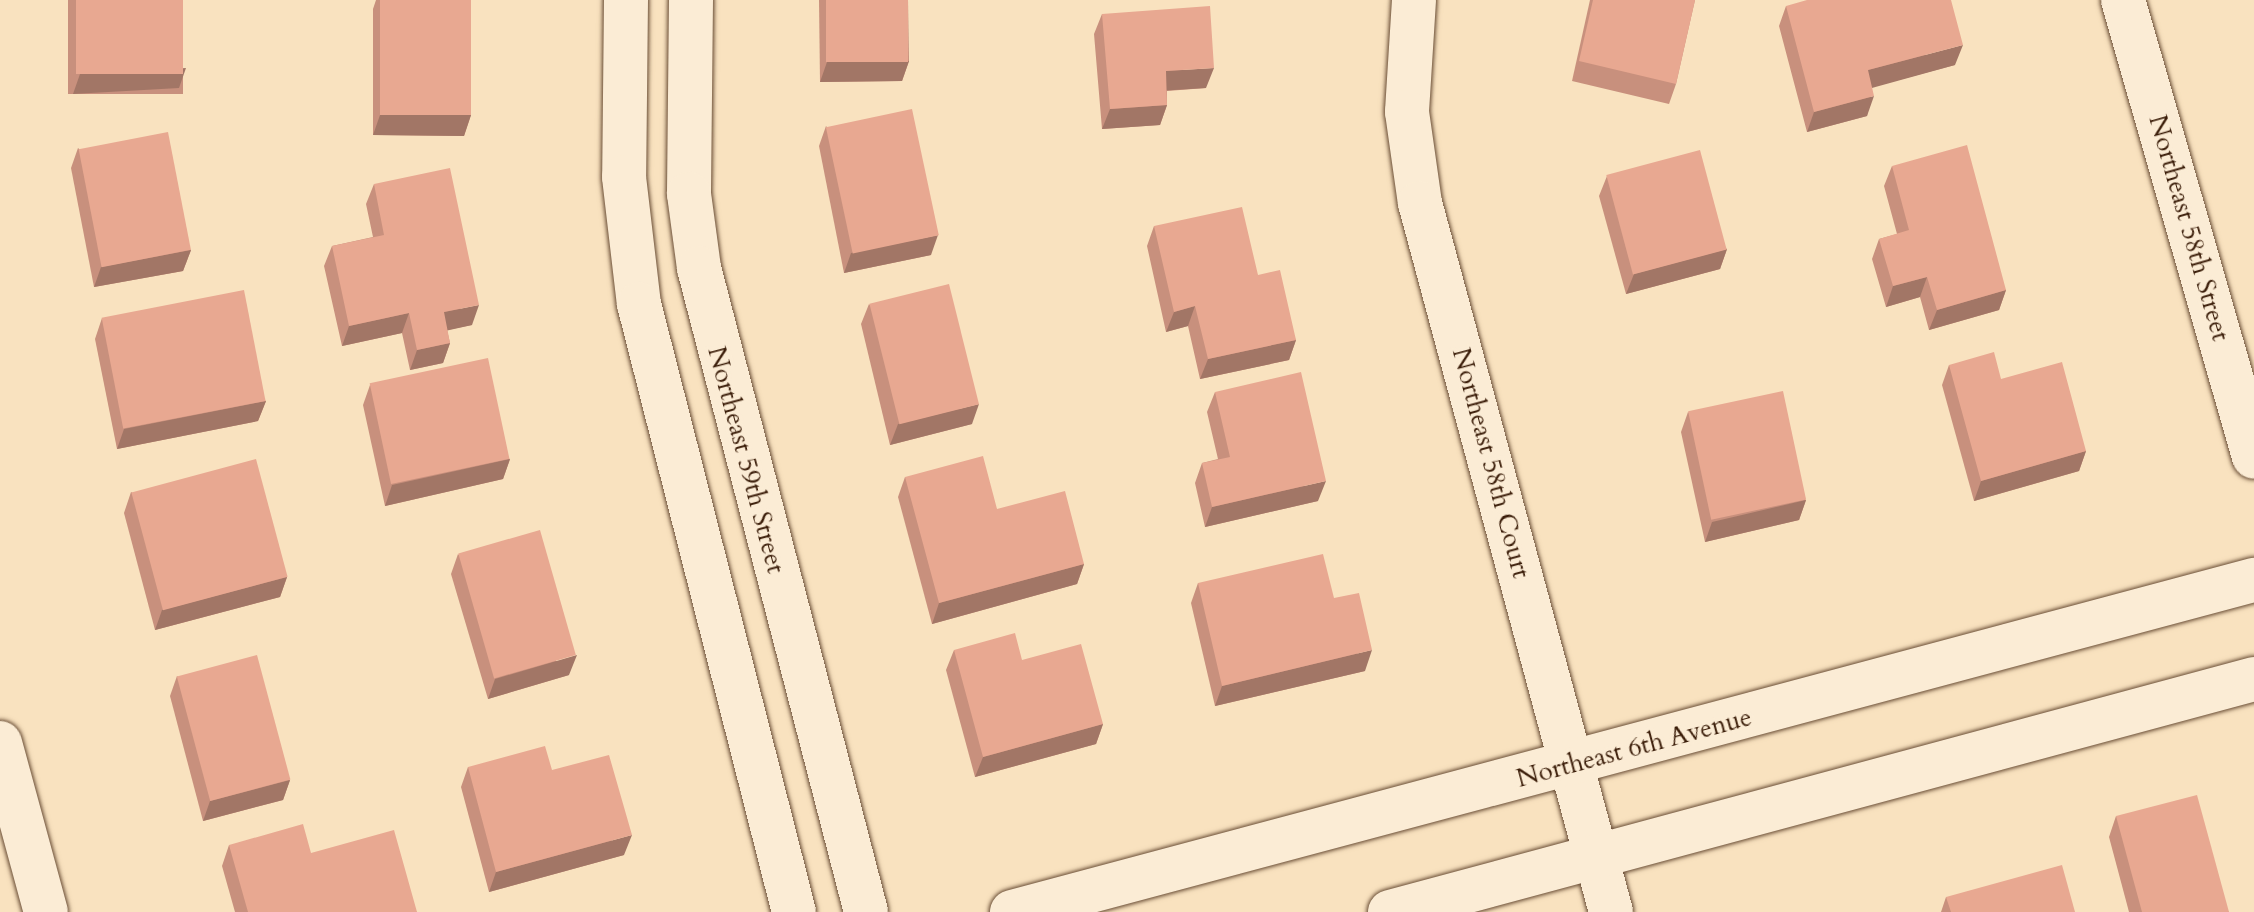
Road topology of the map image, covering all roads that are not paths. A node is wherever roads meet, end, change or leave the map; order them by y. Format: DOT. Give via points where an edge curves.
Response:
graph roads {
  1 [pos="626,0"];
  2 [pos="691,0"];
  3 [pos="2123,0"];
  4 [pos="1413,4"];
  5 [pos="2254,457"];
  6 [pos="2254,580"];
  7 [pos="2254,679"];
  8 [pos="0,743"];
  9 [pos="1574,765"];
  10 [pos="1597,858"];
  11 [pos="46,912"];
  12 [pos="794,912"];
  13 [pos="866,912"];
  14 [pos="1012,912"];
  15 [pos="1390,912"];
  16 [pos="1611,912"];
  1 -- 12 [label="street" via="624,177 639,304"];
  2 -- 13 [label="street, Northeast 59th Street" via="689,194 699,268"];
  3 -- 5 [label="street, Northeast 58th Street"];
  4 -- 9 [label="street, Northeast 58th Court" via="1407,112 1420,203"];
  6 -- 9 [label="street, Northeast 6th Avenue"];
  7 -- 10 [label="street"];
  8 -- 11 [label="street"];
  9 -- 10 [label="street, Northeast 58th Court"];
  9 -- 14 [label="street, Northeast 6th Avenue"];
  10 -- 15 [label="street"];
  10 -- 16 [label="street, Northeast 58th Court"];
}
